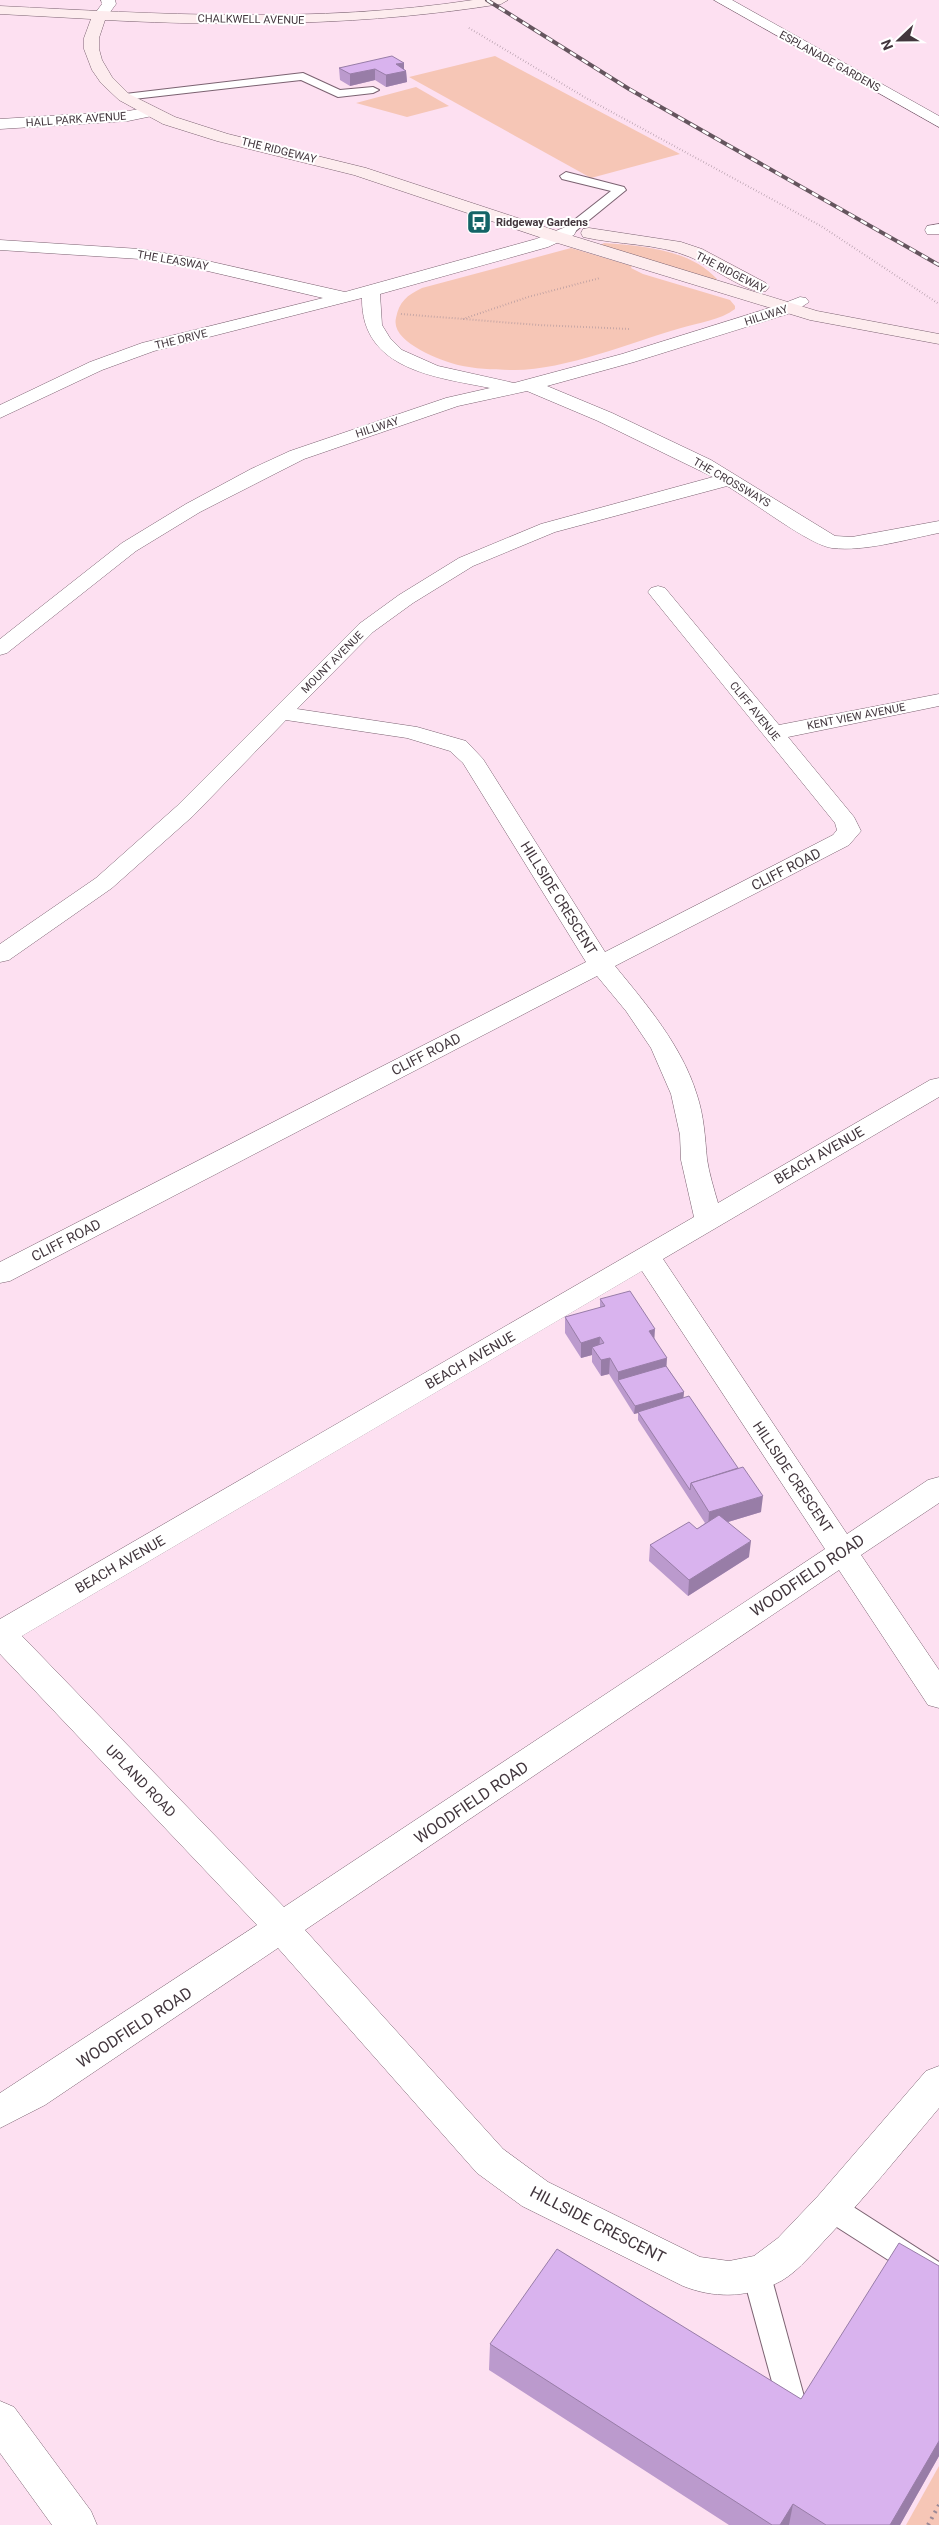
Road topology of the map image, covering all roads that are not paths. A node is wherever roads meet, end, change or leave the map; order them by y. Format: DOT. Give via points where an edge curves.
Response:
graph roads {
  1 [pos="108,0"];
  2 [pos="501,0"];
  3 [pos="722,0"];
  4 [pos="0,10"];
  5 [pos="100,16"];
  6 [pos="372,90"];
  7 [pos="125,97"];
  8 [pos="151,112"];
  9 [pos="939,122"];
  10 [pos="0,124"];
  11 [pos="566,176"];
  12 [pos="562,234"];
  13 [pos="0,245"];
  14 [pos="371,291"];
  15 [pos="343,297"];
  16 [pos="794,305"];
  17 [pos="939,338"];
  18 [pos="521,387"];
  19 [pos="0,412"];
  20 [pos="729,478"];
  21 [pos="939,527"];
  22 [pos="658,592"];
  23 [pos="0,649"];
  24 [pos="939,700"];
  25 [pos="282,713"];
  26 [pos="773,733"];
  27 [pos="849,831"];
  28 [pos="0,955"];
  29 [pos="600,964"];
  30 [pos="939,1086"];
  31 [pos="708,1220"];
  32 [pos="647,1257"];
  33 [pos="0,1274"];
  34 [pos="939,1488"];
  35 [pos="842,1551"];
  36 [pos="0,1634"];
  37 [pos="939,1696"];
  38 [pos="282,1928"];
  39 [pos="939,2082"];
  40 [pos="0,2112"];
  41 [pos="831,2208"];
  42 [pos="756,2272"];
  43 [pos="939,2277"];
  44 [pos="791,2400"];
  45 [pos="0,2420"];
  46 [pos="77,2525"];
  1 -- 5 [label="street"];
  2 -- 5 [label="street, CHALKWELL AVENUE" via="454,9 306,20"];
  3 -- 9 [label="street, ESPLANADE GARDENS"];
  4 -- 5 [label="street, CHALKWELL AVENUE"];
  5 -- 7 [label="street, THE RIDGEWAY" via="92,32 94,57 100,72"];
  6 -- 7 [label="lane" via="338,94 303,76"];
  7 -- 8 [label="street, THE RIDGEWAY"];
  8 -- 10 [label="street, HALL PARK AVENUE"];
  8 -- 12 [label="street, THE RIDGEWAY" via="211,133 395,181"];
  11 -- 12 [label="lane" via="620,190"];
  12 -- 14 [label="street" via="542,243"];
  12 -- 16 [label="street, THE RIDGEWAY" via="657,268"];
  12 -- 16 [label="street, THE RIDGEWAY" via="675,246 696,253"];
  13 -- 15 [label="street, THE LEASWAY" via="140,254"];
  14 -- 15 [label="street, THE DRIVE"];
  14 -- 18 [label="street" via="372,324 387,346 434,371"];
  15 -- 19 [label="street, THE DRIVE" via="148,347 96,366"];
  16 -- 17 [label="street, THE RIDGEWAY" via="816,316"];
  16 -- 18 [label="street, HILLWAY" via="628,358"];
  18 -- 20 [label="street, THE CROSSWAYS" via="664,444"];
  18 -- 23 [label="street, HILLWAY" via="453,402 338,440 258,473 129,547"];
  20 -- 21 [label="street, THE CROSSWAYS" via="832,542 852,543"];
  20 -- 25 [label="street, MOUNT AVENUE" via="548,528 466,562 366,628"];
  22 -- 26 [label="street, CLIFF AVENUE"];
  24 -- 26 [label="street, KENT VIEW AVENUE"];
  25 -- 28 [label="street, MOUNT AVENUE" via="185,812 104,883"];
  25 -- 29 [label="street, HILLSIDE CRESCENT" via="409,732 458,746 472,759"];
  26 -- 27 [label="street, CLIFF AVENUE" via="846,822"];
  27 -- 29 [label="street, CLIFF ROAD" via="841,840"];
  29 -- 31 [label="street, HILLSIDE CRESCENT" via="664,1048 684,1094 693,1135 694,1160"];
  29 -- 33 [label="street, CLIFF ROAD"];
  30 -- 31 [label="street, BEACH AVENUE"];
  31 -- 32 [label="street, BEACH AVENUE"];
  32 -- 35 [label="street, HILLSIDE CRESCENT"];
  32 -- 36 [label="street, BEACH AVENUE"];
  34 -- 35 [label="street, WOODFIELD ROAD"];
  35 -- 37 [label="street, HILLSIDE CRESCENT"];
  35 -- 38 [label="street, WOODFIELD ROAD"];
  36 -- 38 [label="street, UPLAND ROAD"];
  38 -- 40 [label="street, WOODFIELD ROAD"];
  38 -- 42 [label="street, HILLSIDE CRESCENT" via="490,2161 535,2194 696,2274 729,2279"];
  39 -- 41 [label="street, HILLSIDE CRESCENT"];
  41 -- 42 [label="street, HILLSIDE CRESCENT" via="791,2250 764,2271"];
  41 -- 43 [label="lane"];
  42 -- 44 [label="lane"];
  45 -- 46 [label="street"];
}
